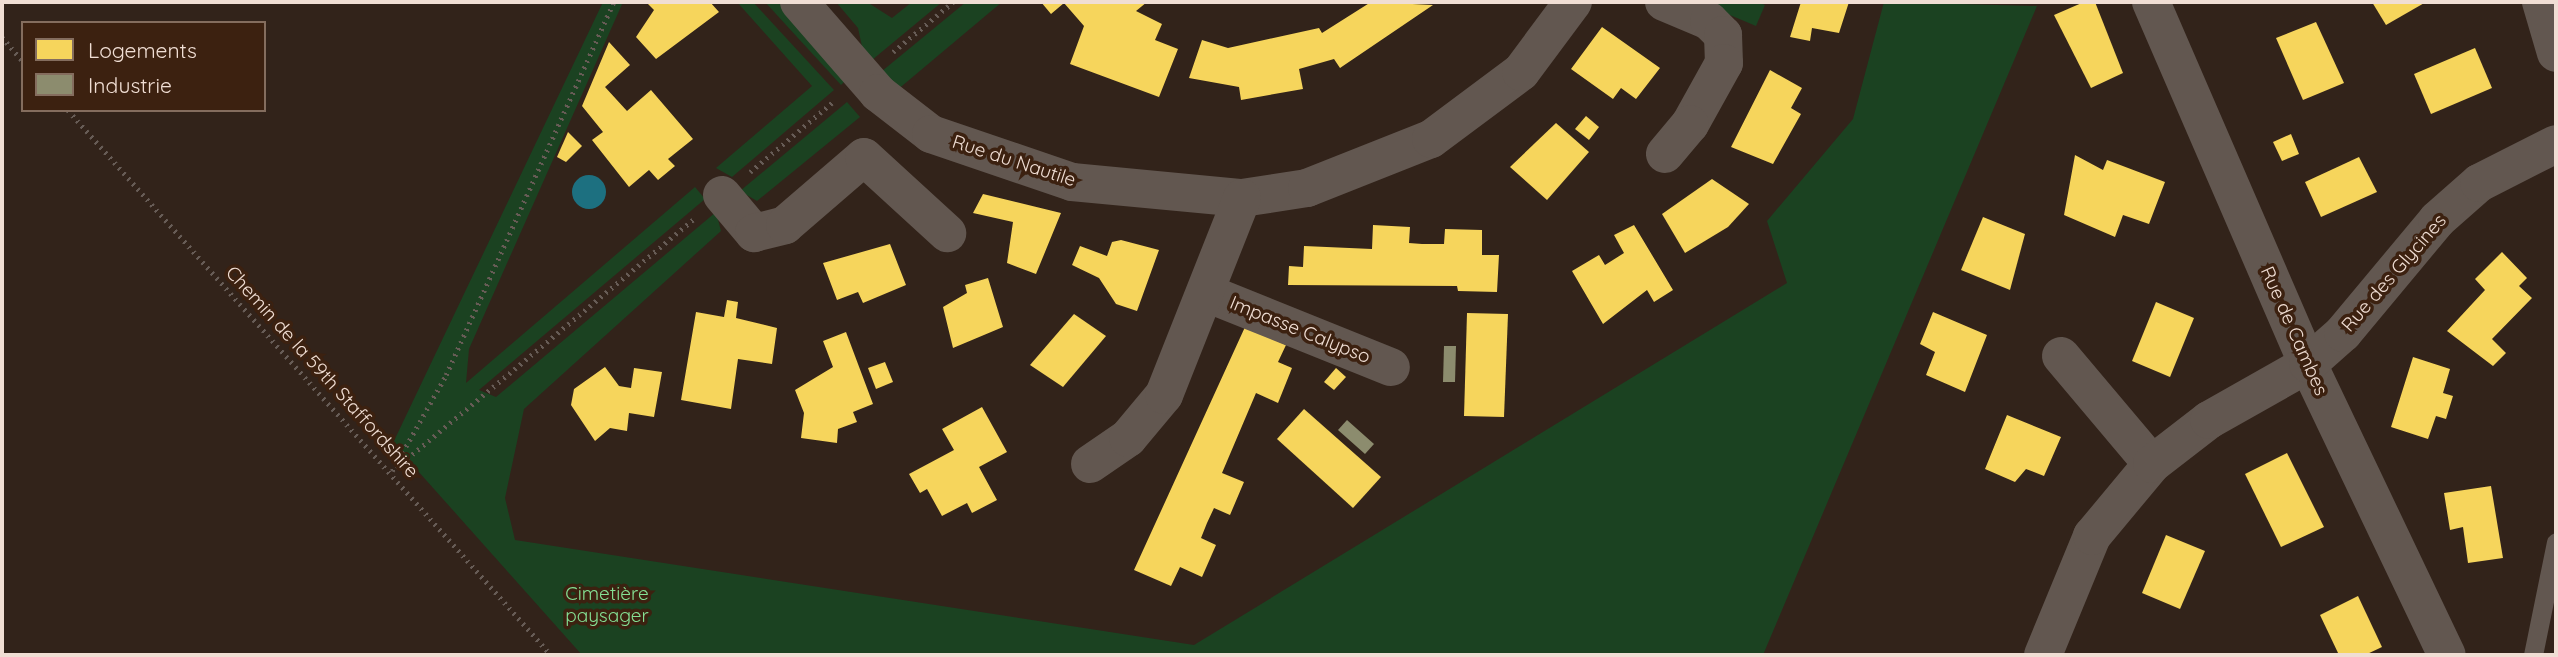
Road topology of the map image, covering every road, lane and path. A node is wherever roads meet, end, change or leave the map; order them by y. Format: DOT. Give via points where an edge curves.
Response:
graph roads {
  1 [pos="614,2"];
  2 [pos="799,2"];
  3 [pos="953,2"];
  4 [pos="1573,2"];
  5 [pos="1664,2"];
  6 [pos="2151,2"];
  7 [pos="2541,2"];
  8 [pos="2,37"];
  9 [pos="2556,53"];
  10 [pos="21,59"];
  11 [pos="864,77"];
  12 [pos="70,112"];
  13 [pos="931,134"];
  14 [pos="2556,144"];
  15 [pos="1665,154"];
  16 [pos="893,182"];
  17 [pos="722,196"];
  18 [pos="1241,198"];
  19 [pos="947,233"];
  20 [pos="1209,294"];
  21 [pos="2061,356"];
  22 [pos="2308,364"];
  23 [pos="1391,367"];
  24 [pos="1090,464"];
  25 [pos="2152,464"];
  26 [pos="392,471"];
  27 [pos="2556,542"];
  28 [pos="551,655"];
  29 [pos="2043,655"];
  30 [pos="2448,655"];
  31 [pos="2533,655"];
  1 -- 26 [label="path" via="446,375"];
  2 -- 11 [label="street, Rue du Nautile"];
  3 -- 11 [label="path"];
  4 -- 18 [label="street, Rue du Nautile" via="1521,72 1431,139 1307,188"];
  5 -- 15 [label="street" via="1723,35 1724,63 1690,124"];
  6 -- 22 [label="street, Rue de Cambes"];
  7 -- 9 [label="street"];
  8 -- 10 [label="path"];
  11 -- 13 [label="street, Rue du Nautile"];
  11 -- 17 [label="path"];
  12 -- 26 [label="path, Chemin de la 59th Staffordshire"];
  13 -- 16 [label="street, Rue du Nautile"];
  13 -- 18 [label="street, Rue du Nautile" via="1072,182"];
  14 -- 22 [label="street, Rue des Glycines" via="2479,183 2437,220 2343,333"];
  16 -- 17 [label="street" via="864,157 785,225 754,233"];
  16 -- 19 [label="street"];
  17 -- 26 [label="path"];
  18 -- 20 [label="street, Impasse Calypso"];
  20 -- 23 [label="street, Impasse Calypso"];
  20 -- 24 [label="street, Impasse Calypso" via="1164,395 1128,438"];
  21 -- 25 [label="street"];
  22 -- 25 [label="street, Rue des Glycines" via="2209,420"];
  22 -- 30 [label="street, Rue de Cambes"];
  25 -- 29 [label="street, Rue des Glycines" via="2092,536"];
  26 -- 28 [label="path, Chemin de la 59th Staffordshire"];
  27 -- 31 [label="lane"];
}
